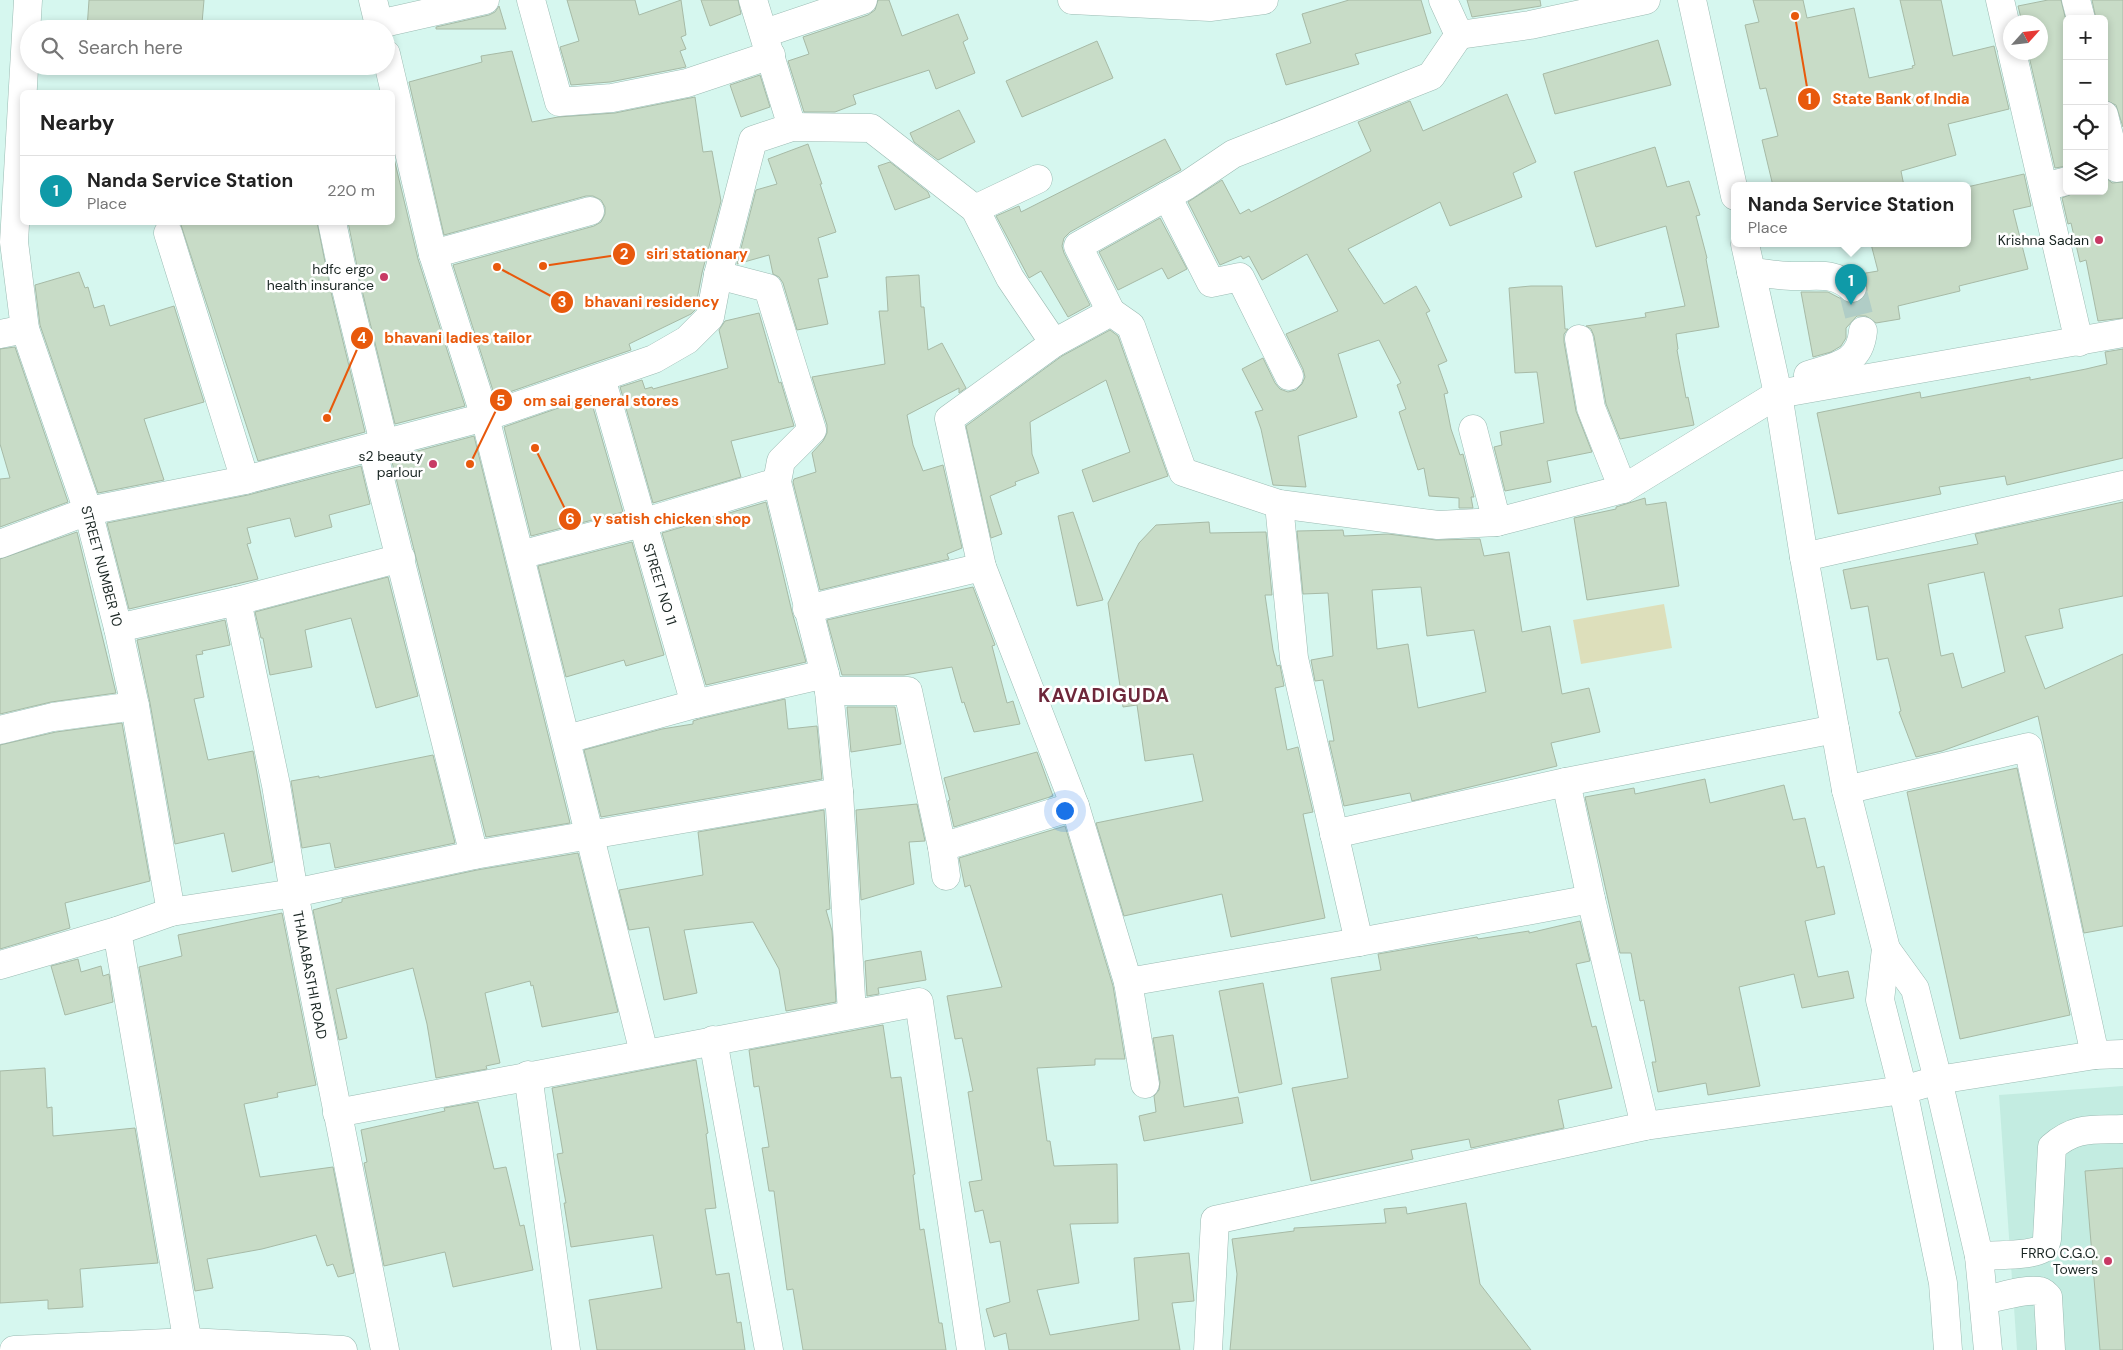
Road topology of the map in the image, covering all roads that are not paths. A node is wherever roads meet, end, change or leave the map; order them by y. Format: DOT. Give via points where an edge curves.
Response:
graph roads {
  1 [pos="28,0"];
  2 [pos="485,0"];
  3 [pos="531,0"];
  4 [pos="753,0"];
  5 [pos="863,0"];
  6 [pos="1072,0"];
  7 [pos="1264,0"];
  8 [pos="1443,0"];
  9 [pos="1646,0"];
  10 [pos="1692,0"];
  11 [pos="2000,0"];
  12 [pos="2076,0"];
  13 [pos="1210,4"];
  14 [pos="1557,10"];
  15 [pos="2003,15"];
  16 [pos="2080,15"];
  17 [pos="378,18"];
  18 [pos="26,20"];
  19 [pos="1459,35"];
  20 [pos="768,44"];
  21 [pos="2015,60"];
  22 [pos="21,75"];
  23 [pos="391,75"];
  24 [pos="20,90"];
  25 [pos="394,90"];
  26 [pos="20,91"];
  27 [pos="395,92"];
  28 [pos="792,127"];
  29 [pos="2108,135"];
  30 [pos="2115,169"];
  31 [pos="1038,179"];
  32 [pos="1732,182"];
  33 [pos="2055,184"];
  34 [pos="1166,196"];
  35 [pos="976,209"];
  36 [pos="590,211"];
  37 [pos="333,225"];
  38 [pos="168,233"];
  39 [pos="7,238"];
  40 [pos="1746,247"];
  41 [pos="433,254"];
  42 [pos="1751,272"];
  43 [pos="718,275"];
  44 [pos="1852,288"];
  45 [pos="1110,312"];
  46 [pos="1863,331"];
  47 [pos="13,332"];
  48 [pos="2123,334"];
  49 [pos="1579,339"];
  50 [pos="2079,342"];
  51 [pos="1054,343"];
  52 [pos="1289,376"];
  53 [pos="601,378"];
  54 [pos="1777,389"];
  55 [pos="486,417"];
  56 [pos="1473,429"];
  57 [pos="378,445"];
  58 [pos="245,480"];
  59 [pos="777,482"];
  60 [pos="2123,485"];
  61 [pos="1623,489"];
  62 [pos="1279,504"];
  63 [pos="88,511"];
  64 [pos="1497,522"];
  65 [pos="642,523"];
  66 [pos="0,544"];
  67 [pos="520,555"];
  68 [pos="1804,557"];
  69 [pos="401,558"];
  70 [pos="982,567"];
  71 [pos="237,601"];
  72 [pos="808,609"];
  73 [pos="118,628"];
  74 [pos="827,682"];
  75 [pos="695,704"];
  76 [pos="135,706"];
  77 [pos="1835,729"];
  78 [pos="0,730"];
  79 [pos="567,738"];
  80 [pos="1566,782"];
  81 [pos="1846,790"];
  82 [pos="839,792"];
  83 [pos="1075,806"];
  84 [pos="1334,834"];
  85 [pos="590,835"];
  86 [pos="942,847"];
  87 [pos="474,855"];
  88 [pos="946,876"];
  89 [pos="294,893"];
  90 [pos="1591,899"];
  91 [pos="171,912"];
  92 [pos="118,931"];
  93 [pos="1359,942"];
  94 [pos="1886,949"];
  95 [pos="0,965"];
  96 [pos="1128,982"];
  97 [pos="852,1014"];
  98 [pos="713,1040"];
  99 [pos="644,1054"];
  100 [pos="2123,1054"];
  101 [pos="2095,1055"];
  102 [pos="528,1075"];
  103 [pos="1938,1080"];
  104 [pos="1145,1084"];
  105 [pos="1903,1090"];
  106 [pos="337,1113"];
  107 [pos="1645,1126"];
  108 [pos="2123,1128"];
  109 [pos="1979,1256"];
  110 [pos="1984,1300"];
  111 [pos="189,1346"];
  112 [pos="14,1350"];
  113 [pos="343,1350"];
  114 [pos="385,1350"];
  115 [pos="566,1350"];
  116 [pos="769,1350"];
  117 [pos="971,1350"];
  118 [pos="1208,1350"];
  119 [pos="1948,1350"];
  120 [pos="1988,1350"];
  121 [pos="2051,1350"];
  1 -- 18 [label="street, STREET NUMBER 10"];
  2 -- 17 [label="street"];
  3 -- 20 [label="street" via="559,102 612,98 687,83"];
  4 -- 20 [label="street"];
  5 -- 20 [label="street"];
  6 -- 13 [label="street"];
  7 -- 13 [label="street"];
  8 -- 19 [label="street"];
  9 -- 14 [label="street"];
  10 -- 32 [label="street"];
  11 -- 15 [label="street"];
  12 -- 16 [label="street"];
  14 -- 19 [label="street"];
  19 -- 34 [label="street" via="1431,76 1233,154"];
  20 -- 28 [label="street"];
  21 -- 33 [label="street"];
  22 -- 24 [label="street, STREET NUMBER 10"];
  23 -- 25 [label="street"];
  26 -- 39 [label="street, STREET NUMBER 10"];
  27 -- 41 [label="street"];
  28 -- 35 [label="street" via="871,128"];
  28 -- 43 [label="street" via="753,140"];
  29 -- 30 [label="street"];
  31 -- 35 [label="street"];
  33 -- 50 [label="street"];
  34 -- 45 [label="street" via="1078,246"];
  34 -- 52 [label="street" via="1210,283 1240,277"];
  35 -- 51 [label="street" via="1010,278"];
  36 -- 41 [label="street"];
  37 -- 57 [label="street"];
  38 -- 58 [label="street"];
  39 -- 47 [label="street, STREET NUMBER 10"];
  40 -- 42 [label="street"];
  41 -- 55 [label="street"];
  42 -- 44 [label="street" via="1834,277 1844,280"];
  42 -- 54 [label="street"];
  43 -- 53 [label="street" via="710,317 687,340 654,359"];
  43 -- 59 [label="street" via="768,288 812,430 782,461"];
  45 -- 51 [label="street"];
  45 -- 62 [label="street" via="1131,326 1183,472"];
  46 -- 54 [label="street" via="1862,343 1850,360"];
  47 -- 63 [label="street, STREET NUMBER 10"];
  48 -- 50 [label="street"];
  49 -- 61 [label="street" via="1591,408"];
  50 -- 54 [label="street"];
  51 -- 70 [label="street" via="949,418"];
  53 -- 55 [label="street"];
  53 -- 65 [label="street, STREET NO 11"];
  54 -- 61 [label="street"];
  54 -- 68 [label="street"];
  55 -- 57 [label="street"];
  55 -- 67 [label="street"];
  56 -- 64 [label="street"];
  57 -- 58 [label="street"];
  57 -- 69 [label="street"];
  58 -- 63 [label="street"];
  59 -- 65 [label="street"];
  59 -- 72 [label="street"];
  60 -- 68 [label="street"];
  61 -- 64 [label="street"];
  62 -- 64 [label="street" via="1438,525"];
  62 -- 84 [label="street" via="1294,658"];
  63 -- 66 [label="street"];
  63 -- 73 [label="street, STREET NUMBER 10"];
  65 -- 67 [label="street"];
  65 -- 75 [label="street, STREET NO 11"];
  67 -- 79 [label="street"];
  68 -- 77 [label="street"];
  69 -- 71 [label="street"];
  69 -- 87 [label="street"];
  70 -- 72 [label="street"];
  70 -- 83 [label="street"];
  71 -- 73 [label="street"];
  71 -- 89 [label="street, THALABASTHI ROAD" via="276,785"];
  72 -- 74 [label="street"];
  73 -- 76 [label="street, STREET NUMBER 10"];
  74 -- 75 [label="street"];
  74 -- 82 [label="street"];
  74 -- 86 [label="street" via="908,692"];
  75 -- 79 [label="street"];
  76 -- 78 [label="street" via="53,716"];
  76 -- 91 [label="street, STREET NUMBER 10"];
  77 -- 80 [label="street"];
  77 -- 81 [label="street"];
  79 -- 85 [label="street"];
  80 -- 84 [label="street"];
  80 -- 90 [label="street"];
  81 -- 94 [label="street"];
  81 -- 101 [label="street" via="2028,747"];
  82 -- 85 [label="street"];
  82 -- 97 [label="street"];
  83 -- 86 [label="street"];
  83 -- 96 [label="street"];
  84 -- 93 [label="street"];
  85 -- 87 [label="street"];
  85 -- 99 [label="street"];
  86 -- 88 [label="street"];
  87 -- 89 [label="street"];
  89 -- 91 [label="street"];
  89 -- 106 [label="street, THALABASTHI ROAD"];
  90 -- 93 [label="street"];
  90 -- 107 [label="street"];
  91 -- 92 [label="street"];
  92 -- 95 [label="street"];
  92 -- 111 [label="street"];
  93 -- 96 [label="street"];
  94 -- 103 [label="street" via="1915,989"];
  94 -- 105 [label="street" via="1880,1000"];
  96 -- 104 [label="street"];
  97 -- 98 [label="street"];
  97 -- 117 [label="street" via="918,1002"];
  98 -- 99 [label="street"];
  98 -- 116 [label="street"];
  99 -- 102 [label="street"];
  100 -- 101 [label="street"];
  101 -- 103 [label="street"];
  102 -- 106 [label="street"];
  102 -- 115 [label="street"];
  103 -- 105 [label="street"];
  103 -- 109 [label="street"];
  105 -- 107 [label="street"];
  105 -- 119 [label="street" via="1943,1283"];
  106 -- 114 [label="street, THALABASTHI ROAD"];
  107 -- 118 [label="street" via="1215,1220"];
  108 -- 109 [label="street" via="2078,1130 2052,1147 2045,1247 2023,1253"];
  109 -- 110 [label="street"];
  110 -- 120 [label="street"];
  110 -- 121 [label="street" via="2040,1290 2044,1292 2048,1297"];
  111 -- 112 [label="street"];
  111 -- 113 [label="street"];
}
